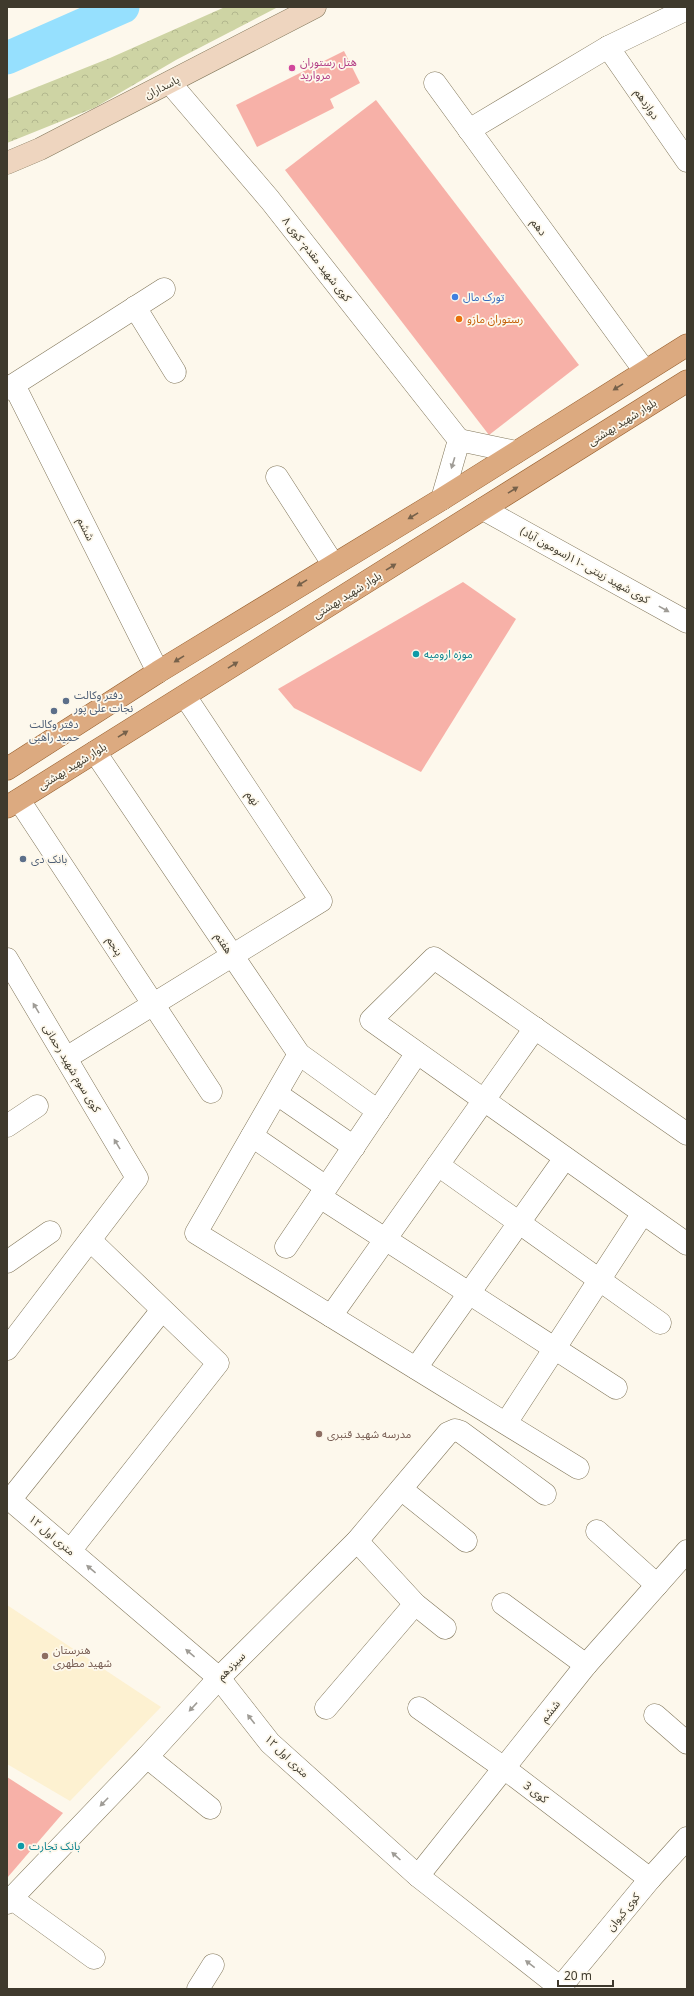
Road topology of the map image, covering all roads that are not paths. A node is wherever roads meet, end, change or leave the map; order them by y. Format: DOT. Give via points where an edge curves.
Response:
graph roads {
  1 [pos="315,7"];
  2 [pos="687,9"];
  3 [pos="608,47"];
  4 [pos="170,83"];
  5 [pos="435,83"];
  6 [pos="469,130"];
  7 [pos="687,160"];
  8 [pos="7,162"];
  9 [pos="164,289"];
  10 [pos="135,307"];
  11 [pos="687,344"];
  12 [pos="644,370"];
  13 [pos="175,372"];
  14 [pos="687,381"];
  15 [pos="10,387"];
  16 [pos="459,440"];
  17 [pos="516,452"];
  18 [pos="277,477"];
  19 [pos="442,499"];
  20 [pos="483,509"];
  21 [pos="333,564"];
  22 [pos="687,622"];
  23 [pos="158,672"];
  24 [pos="185,696"];
  25 [pos="94,752"];
  26 [pos="7,769"];
  27 [pos="13,803"];
  28 [pos="233,956"];
  29 [pos="7,959"];
  30 [pos="153,1004"];
  31 [pos="535,1028"];
  32 [pos="417,1053"];
  33 [pos="300,1054"];
  34 [pos="66,1058"];
  35 [pos="211,1092"];
  36 [pos="277,1094"];
  37 [pos="484,1100"];
  38 [pos="37,1106"];
  39 [pos="378,1111"];
  40 [pos="7,1126"];
  41 [pos="687,1134"];
  42 [pos="252,1136"];
  43 [pos="354,1147"];
  44 [pos="565,1158"];
  45 [pos="438,1165"];
  46 [pos="323,1192"];
  47 [pos="643,1213"];
  48 [pos="520,1223"];
  49 [pos="50,1232"];
  50 [pos="385,1239"];
  51 [pos="90,1240"];
  52 [pos="687,1244"];
  53 [pos="286,1247"];
  54 [pos="7,1262"];
  55 [pos="600,1280"];
  56 [pos="469,1293"];
  57 [pos="162,1310"];
  58 [pos="331,1316"];
  59 [pos="660,1323"];
  60 [pos="555,1348"];
  61 [pos="7,1349"];
  62 [pos="416,1368"];
  63 [pos="616,1388"];
  64 [pos="506,1423"];
  65 [pos="578,1468"];
  66 [pos="401,1489"];
  67 [pos="545,1494"];
  68 [pos="9,1499"];
  69 [pos="597,1531"];
  70 [pos="357,1541"];
  71 [pos="466,1541"];
  72 [pos="70,1550"];
  73 [pos="687,1551"];
  74 [pos="657,1585"];
  75 [pos="415,1604"];
  76 [pos="503,1604"];
  77 [pos="445,1628"];
  78 [pos="586,1665"];
  79 [pos="219,1678"];
  80 [pos="326,1708"];
  81 [pos="419,1708"];
  82 [pos="655,1715"];
  83 [pos="687,1742"];
  84 [pos="146,1757"];
  85 [pos="504,1768"];
  86 [pos="210,1808"];
  87 [pos="687,1838"];
  88 [pos="418,1876"];
  89 [pos="650,1879"];
  90 [pos="9,1900"];
  91 [pos="94,1958"];
  92 [pos="213,1965"];
  93 [pos="198,1989"];
  94 [pos="561,1989"];
  1 -- 4 [label="main road, پاسداران"];
  2 -- 3 [label="street"];
  3 -- 6 [label="street"];
  3 -- 7 [label="street, دوازدهم"];
  4 -- 8 [label="main road, پاسداران" via="40,149"];
  4 -- 16 [label="street, کوی شهید مقدم- کوی ۸" via="270,200"];
  5 -- 6 [label="street, دهم"];
  6 -- 12 [label="street, دهم"];
  9 -- 10 [label="street"];
  10 -- 13 [label="street"];
  10 -- 15 [label="street"];
  11 -- 12 [label="main road"];
  12 -- 17 [label="main road, one-way"];
  20 -- 14 [label="main road, بلوار شهید بهشتی, one-way"];
  15 -- 23 [label="street, ششم"];
  16 -- 17 [label="street"];
  16 -- 19 [label="street, one-way"];
  17 -- 19 [label="main road"];
  18 -- 21 [label="street"];
  19 -- 21 [label="main road, one-way"];
  20 -- 22 [label="street, کوی شهید زینتی -۱۱(سومون آباد), one-way"];
  24 -- 20 [label="main road, بلوار شهید بهشتی, one-way"];
  21 -- 23 [label="main road, one-way"];
  23 -- 26 [label="main road"];
  25 -- 24 [label="main road, بلوار شهید بهشتی, one-way"];
  24 -- 28 [label="street, نهم" via="321,901"];
  25 -- 27 [label="main road, بلوار شهید بهشتی"];
  25 -- 28 [label="street, هفتم"];
  27 -- 30 [label="street, پنجم"];
  28 -- 30 [label="street"];
  28 -- 33 [label="street, هفتم"];
  34 -- 29 [label="street, کوی سوم شهید رحمانی, one-way"];
  30 -- 34 [label="street"];
  30 -- 35 [label="street, پنجم"];
  31 -- 32 [label="street" via="434,958 371,1020"];
  31 -- 37 [label="street"];
  31 -- 41 [label="street"];
  32 -- 37 [label="street"];
  32 -- 39 [label="street"];
  33 -- 36 [label="street"];
  33 -- 39 [label="street, هفتم"];
  51 -- 34 [label="street, کوی سوم شهید رحمانی, one-way" via="137,1178"];
  36 -- 42 [label="street"];
  36 -- 43 [label="street"];
  37 -- 44 [label="street"];
  37 -- 45 [label="street"];
  38 -- 40 [label="street"];
  39 -- 43 [label="street"];
  42 -- 46 [label="street"];
  42 -- 58 [label="street" via="196,1233"];
  43 -- 46 [label="street"];
  44 -- 47 [label="street"];
  44 -- 48 [label="street"];
  45 -- 48 [label="street"];
  45 -- 50 [label="street"];
  46 -- 50 [label="street"];
  46 -- 53 [label="street"];
  47 -- 52 [label="street"];
  47 -- 55 [label="street"];
  48 -- 55 [label="street"];
  48 -- 56 [label="street"];
  49 -- 54 [label="street"];
  50 -- 56 [label="street"];
  50 -- 58 [label="street"];
  51 -- 57 [label="street"];
  51 -- 61 [label="street"];
  55 -- 59 [label="street"];
  55 -- 60 [label="street"];
  56 -- 60 [label="street"];
  56 -- 62 [label="street"];
  57 -- 68 [label="street"];
  57 -- 72 [label="street" via="218,1363"];
  58 -- 62 [label="street"];
  60 -- 63 [label="street"];
  60 -- 64 [label="street"];
  62 -- 64 [label="street"];
  64 -- 65 [label="street"];
  66 -- 67 [label="street, سیزدهم" via="448,1433 455,1430"];
  66 -- 70 [label="street, سیزدهم"];
  66 -- 71 [label="street"];
  68 -- 72 [label="street, ۱۲ متری اول"];
  69 -- 74 [label="street"];
  70 -- 75 [label="street"];
  70 -- 79 [label="street, سیزدهم"];
  79 -- 72 [label="street, ۱۲ متری اول, one-way"];
  73 -- 74 [label="street, ششم"];
  74 -- 78 [label="street, ششم"];
  75 -- 77 [label="street"];
  75 -- 80 [label="street"];
  76 -- 78 [label="street"];
  78 -- 85 [label="street, ششم"];
  79 -- 84 [label="street, سیزدهم, one-way"];
  88 -- 79 [label="street, ۱۲ متری اول, one-way" via="270,1743"];
  81 -- 85 [label="street, کوی 3"];
  82 -- 83 [label="street"];
  84 -- 86 [label="street"];
  84 -- 90 [label="street, سیزدهم, one-way"];
  85 -- 88 [label="street, ششم"];
  85 -- 89 [label="street, کوی 3"];
  87 -- 89 [label="street, کوی کیوان"];
  94 -- 88 [label="street, ۱۲ متری اول, one-way"];
  89 -- 94 [label="street, کوی کیوان"];
  90 -- 91 [label="street"];
  92 -- 93 [label="street"];
}
